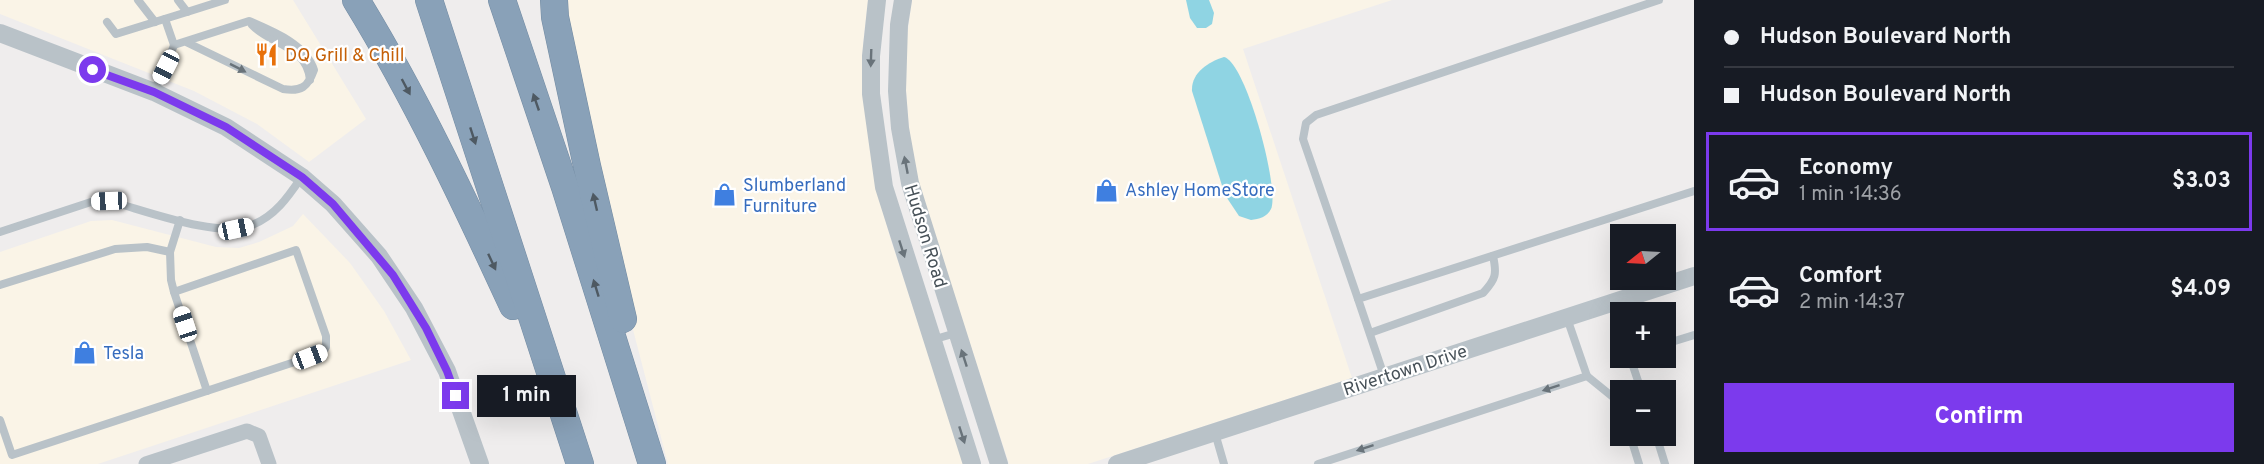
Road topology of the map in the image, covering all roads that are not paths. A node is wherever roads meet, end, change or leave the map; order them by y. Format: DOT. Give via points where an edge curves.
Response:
graph roads {
  1 [pos="138,0"];
  2 [pos="178,0"];
  3 [pos="225,0"];
  4 [pos="356,0"];
  5 [pos="429,0"];
  6 [pos="502,0"];
  7 [pos="554,0"];
  8 [pos="877,0"];
  9 [pos="903,0"];
  10 [pos="1659,0"];
  11 [pos="187,12"];
  12 [pos="165,19"];
  13 [pos="107,22"];
  14 [pos="155,22"];
  15 [pos="0,33"];
  16 [pos="186,42"];
  17 [pos="174,45"];
  18 [pos="154,92"];
  19 [pos="302,177"];
  20 [pos="1694,191"];
  21 [pos="180,220"];
  22 [pos="0,232"];
  23 [pos="170,252"];
  24 [pos="1492,256"];
  25 [pos="1694,276"];
  26 [pos="0,285"];
  27 [pos="174,292"];
  28 [pos="1358,299"];
  29 [pos="1615,302"];
  30 [pos="1610,304"];
  31 [pos="1567,317"];
  32 [pos="956,333"];
  33 [pos="1370,333"];
  34 [pos="1694,335"];
  35 [pos="931,341"];
  36 [pos="1676,341"];
  37 [pos="1384,376"];
  38 [pos="1587,376"];
  39 [pos="207,391"];
  40 [pos="1610,395"];
  41 [pos="564,418"];
  42 [pos="0,420"];
  43 [pos="1215,433"];
  44 [pos="1633,446"];
  45 [pos="1659,446"];
  46 [pos="146,464"];
  47 [pos="269,464"];
  48 [pos="480,464"];
  49 [pos="580,464"];
  50 [pos="652,464"];
  51 [pos="972,464"];
  52 [pos="999,464"];
  53 [pos="1117,464"];
  54 [pos="1224,464"];
  55 [pos="1318,464"];
  56 [pos="1639,464"];
  57 [pos="1665,464"];
  1 -- 14 [label="lane"];
  2 -- 11 [label="lane"];
  3 -- 11 [label="lane"];
  4 -- 41 [label="highway, one-way" via="462,196"];
  5 -- 41 [label="highway, one-way"];
  50 -- 6 [label="highway, one-way"];
  50 -- 7 [label="highway, one-way" via="636,373 587,166"];
  8 -- 35 [label="street, Hudson Road, one-way" via="871,94 879,163"];
  32 -- 9 [label="street, Hudson Road, one-way" via="904,154 897,91"];
  10 -- 28 [label="lane" via="1316,115 1306,123 1303,139"];
  11 -- 12 [label="lane"];
  12 -- 14 [label="lane"];
  12 -- 17 [label="lane"];
  13 -- 14 [label="lane" via="116,34"];
  15 -- 18 [label="street"];
  16 -- 16 [label="lane, one-way" via="283,89 296,91 307,86 314,70 308,57 285,39 249,21"];
  16 -- 17 [label="lane"];
  17 -- 18 [label="lane"];
  18 -- 19 [label="street" via="226,127"];
  19 -- 21 [label="lane" via="281,206 252,226 216,229"];
  19 -- 48 [label="street" via="333,204 405,292 447,371"];
  20 -- 24 [label="lane"];
  21 -- 22 [label="lane" via="109,201 94,201"];
  21 -- 23 [label="lane"];
  23 -- 26 [label="lane" via="147,247 115,249"];
  23 -- 27 [label="lane"];
  24 -- 28 [label="lane"];
  24 -- 33 [label="lane" via="1496,272 1483,293"];
  25 -- 29 [label="street, Rivertown Drive"];
  27 -- 39 [label="lane"];
  27 -- 39 [label="lane" via="296,250 326,336 322,353"];
  28 -- 33 [label="lane"];
  30 -- 31 [label="street, Rivertown Drive"];
  31 -- 37 [label="street, Rivertown Drive"];
  31 -- 38 [label="lane"];
  32 -- 35 [label="lane"];
  52 -- 32 [label="street, Hudson Road, one-way"];
  33 -- 37 [label="lane"];
  34 -- 36 [label="lane"];
  35 -- 51 [label="street, Hudson Road, one-way"];
  37 -- 43 [label="street, Rivertown Drive"];
  38 -- 40 [label="lane"];
  38 -- 55 [label="lane, one-way"];
  39 -- 42 [label="lane" via="12,455"];
  41 -- 49 [label="highway"];
  43 -- 53 [label="street, Rivertown Drive"];
  43 -- 54 [label="lane"];
  44 -- 56 [label="lane"];
  45 -- 57 [label="lane"];
  46 -- 47 [label="street" via="247,431 259,436"];
}
